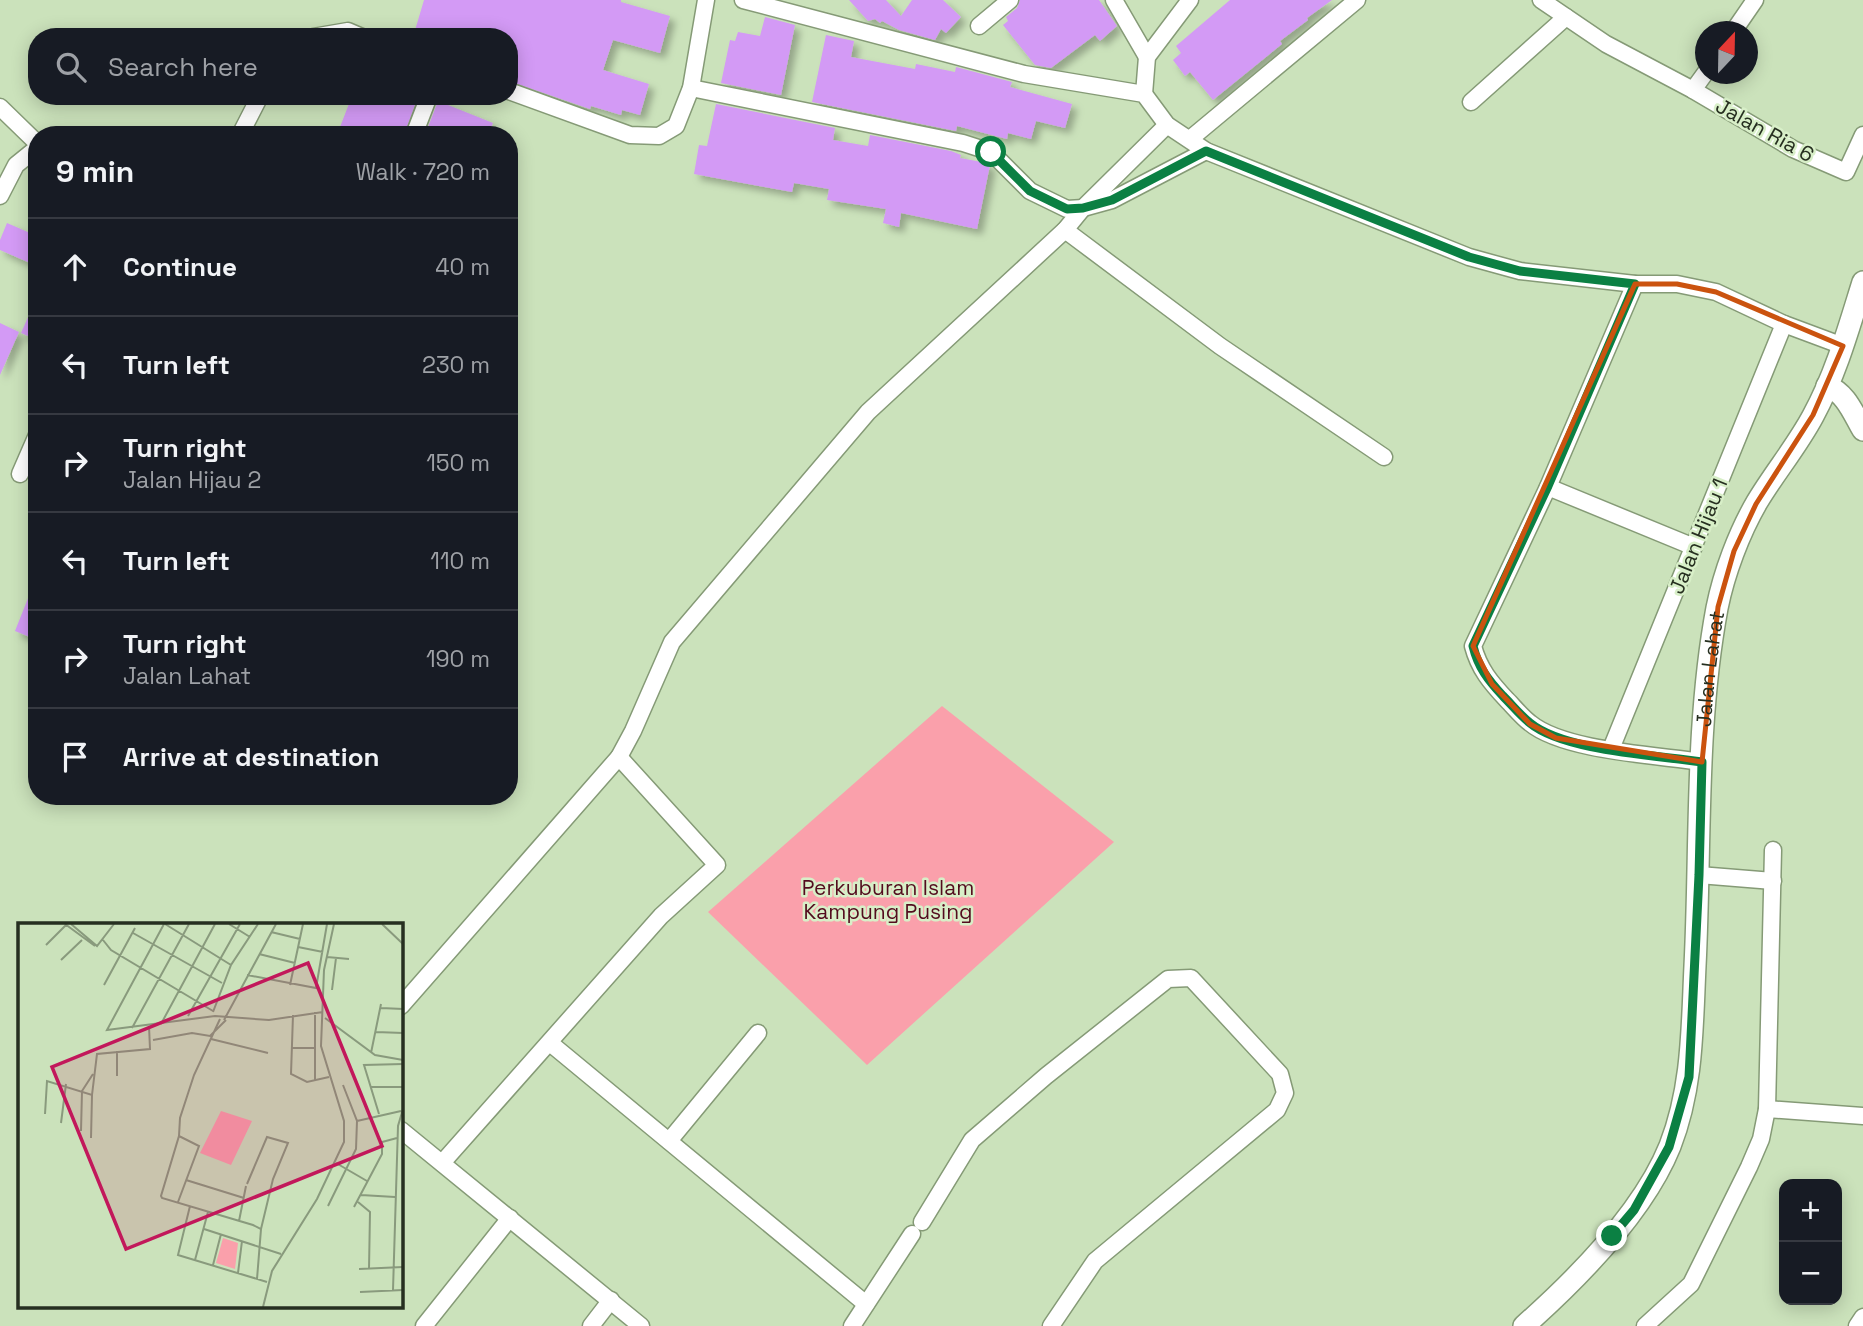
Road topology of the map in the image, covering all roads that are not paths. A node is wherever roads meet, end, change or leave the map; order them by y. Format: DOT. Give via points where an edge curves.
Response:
graph roads {
  1 [pos="706,0"];
  2 [pos="743,0"];
  3 [pos="1010,0"];
  4 [pos="1114,0"];
  5 [pos="1190,0"];
  6 [pos="1357,0"];
  7 [pos="1541,0"];
  8 [pos="1755,0"];
  9 [pos="791,6"];
  10 [pos="1566,17"];
  11 [pos="1741,21"];
  12 [pos="979,26"];
  13 [pos="1147,57"];
  14 [pos="1697,84"];
  15 [pos="691,88"];
  16 [pos="1693,90"];
  17 [pos="518,94"];
  18 [pos="1144,94"];
  19 [pos="1471,102"];
  20 [pos="255,105"];
  21 [pos="426,105"];
  22 [pos="0,107"];
  23 [pos="1167,125"];
  24 [pos="245,126"];
  25 [pos="417,126"];
  26 [pos="1863,135"];
  27 [pos="28,136"];
  28 [pos="1190,139"];
  29 [pos="1206,151"];
  30 [pos="28,154"];
  31 [pos="0,196"];
  32 [pos="1083,208"];
  33 [pos="1065,230"];
  34 [pos="1863,282"];
  35 [pos="1635,284"];
  36 [pos="1784,324"];
  37 [pos="1843,346"];
  38 [pos="1828,386"];
  39 [pos="1863,430"];
  40 [pos="28,456"];
  41 [pos="1384,457"];
  42 [pos="20,474"];
  43 [pos="1548,486"];
  44 [pos="1694,547"];
  45 [pos="1611,749"];
  46 [pos="619,757"];
  47 [pos="1702,762"];
  48 [pos="1773,850"];
  49 [pos="1699,875"];
  50 [pos="1773,881"];
  51 [pos="402,1005"];
  52 [pos="758,1033"];
  53 [pos="550,1043"];
  54 [pos="1767,1109"];
  55 [pos="1863,1116"];
  56 [pos="402,1131"];
  57 [pos="669,1141"];
  58 [pos="442,1163"];
  59 [pos="510,1218"];
  60 [pos="611,1300"];
  61 [pos="866,1304"];
  62 [pos="1863,1317"];
  63 [pos="1532,1323"];
  64 [pos="424,1326"];
  65 [pos="591,1326"];
  66 [pos="642,1326"];
  67 [pos="852,1326"];
  68 [pos="1051,1326"];
  69 [pos="1645,1326"];
  70 [pos="1857,1326"];
  1 -- 15 [label="street"];
  2 -- 9 [label="street"];
  3 -- 12 [label="street"];
  4 -- 13 [label="street"];
  5 -- 13 [label="street"];
  6 -- 28 [label="street"];
  7 -- 10 [label="street, Jalan Ria 6"];
  8 -- 11 [label="street"];
  9 -- 18 [label="street" via="1024,74"];
  10 -- 16 [label="street, Jalan Ria 6"];
  10 -- 19 [label="street"];
  13 -- 18 [label="street"];
  14 -- 16 [label="street"];
  15 -- 17 [label="street" via="676,125 659,136 630,135"];
  15 -- 32 [label="street" via="963,143 991,152 1030,191 1050,202 1067,209"];
  16 -- 26 [label="street, Jalan Ria 6" via="1793,149 1846,172"];
  18 -- 23 [label="street"];
  20 -- 24 [label="street"];
  21 -- 25 [label="street"];
  22 -- 27 [label="street"];
  23 -- 28 [label="street"];
  23 -- 32 [label="street"];
  28 -- 29 [label="street"];
  29 -- 32 [label="street" via="1112,200"];
  29 -- 35 [label="street" via="1469,257 1520,271"];
  30 -- 31 [label="street" via="16,165"];
  32 -- 33 [label="street"];
  33 -- 41 [label="street" via="1220,346"];
  33 -- 46 [label="street" via="868,412 672,642"];
  34 -- 37 [label="main road, Jalan Lahat"];
  35 -- 36 [label="street" via="1677,284 1716,292"];
  35 -- 43 [label="street"];
  36 -- 37 [label="street"];
  36 -- 44 [label="street, Jalan Hijau 1"];
  37 -- 38 [label="main road, Jalan Lahat"];
  38 -- 39 [label="main road" via="1844,397"];
  38 -- 47 [label="main road, Jalan Lahat" via="1756,504 1734,551 1718,607"];
  40 -- 42 [label="street"];
  43 -- 44 [label="street"];
  43 -- 45 [label="street" via="1473,646 1478,665 1530,724 1556,738"];
  44 -- 45 [label="street, Jalan Hijau 1"];
  45 -- 47 [label="street"];
  46 -- 51 [label="street"];
  46 -- 53 [label="street" via="718,865 661,916"];
  47 -- 49 [label="main road, Jalan Lahat"];
  48 -- 50 [label="street"];
  49 -- 50 [label="street"];
  49 -- 63 [label="main road, Jalan Lahat" via="1689,1077 1669,1147 1634,1210"];
  50 -- 54 [label="street"];
  52 -- 57 [label="street"];
  53 -- 57 [label="street"];
  53 -- 58 [label="street"];
  54 -- 55 [label="street"];
  54 -- 69 [label="street" via="1749,1167 1691,1284"];
  56 -- 58 [label="street"];
  57 -- 61 [label="street"];
  58 -- 59 [label="street"];
  59 -- 60 [label="street"];
  59 -- 64 [label="street"];
  60 -- 65 [label="street"];
  60 -- 66 [label="street"];
  61 -- 67 [label="street"];
  61 -- 68 [label="street" via="972,1140 1168,979 1191,978 1280,1074 1285,1093 1277,1110 1095,1261"];
  62 -- 70 [label="street"];
}
